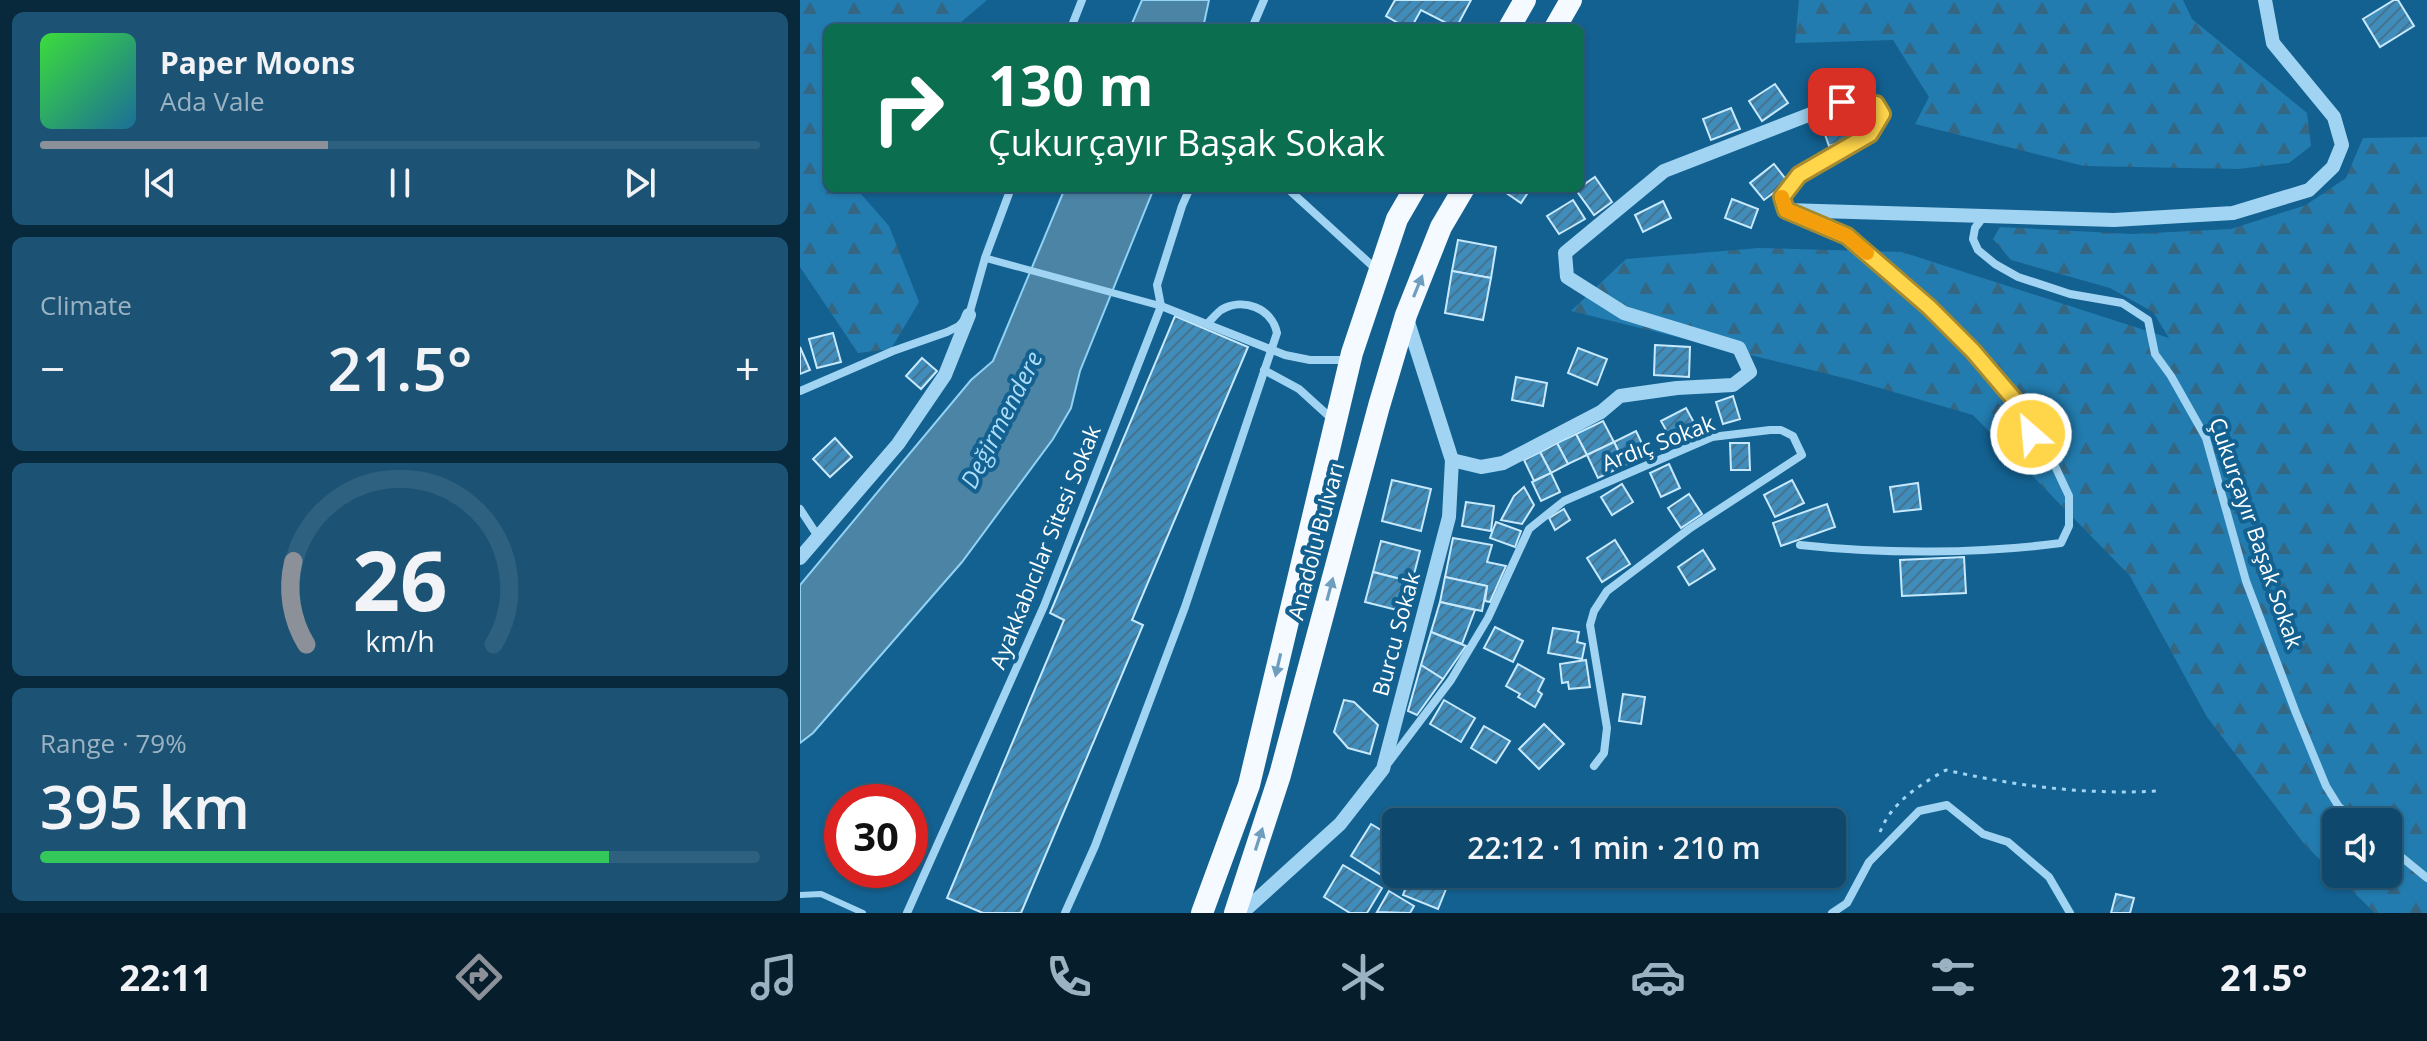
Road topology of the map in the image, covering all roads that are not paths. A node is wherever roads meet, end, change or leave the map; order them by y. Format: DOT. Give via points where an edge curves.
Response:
graph roads {
  1 [pos="1082,0"];
  2 [pos="1264,0"];
  3 [pos="1525,0"];
  4 [pos="1571,0"];
  5 [pos="2265,0"];
  6 [pos="1073,24"];
  7 [pos="1254,24"];
  8 [pos="1511,24"];
  9 [pos="1557,24"];
  10 [pos="1010,192"];
  11 [pos="1188,192"];
  12 [pos="1291,192"];
  13 [pos="1413,192"];
  14 [pos="1462,192"];
  15 [pos="1786,210"];
  16 [pos="1985,215"];
  17 [pos="985,258"];
  18 [pos="1379,272"];
  19 [pos="1161,306"];
  20 [pos="969,315"];
  21 [pos="1406,315"];
  22 [pos="1207,324"];
  23 [pos="1271,349"];
  24 [pos="1350,360"];
  25 [pos="1264,370"];
  26 [pos="800,391"];
  27 [pos="1335,423"];
  28 [pos="1452,460"];
  29 [pos="800,509"];
  30 [pos="819,538"];
  31 [pos="1800,545"];
  32 [pos="800,558"];
  33 [pos="1594,766"];
  34 [pos="1383,769"];
  35 [pos="2340,808"];
  36 [pos="2402,857"];
  37 [pos="2427,878"];
  38 [pos="800,895"];
  39 [pos="863,913"];
  40 [pos="907,913"];
  41 [pos="1065,913"];
  42 [pos="1202,913"];
  43 [pos="1235,913"];
  44 [pos="1242,913"];
  45 [pos="1832,913"];
  46 [pos="2070,913"];
  1 -- 6 [label="street"];
  2 -- 7 [label="street"];
  3 -- 8 [label="highway"];
  4 -- 9 [label="highway"];
  5 -- 16 [label="street" via="2273,43 2334,117 2342,145 2333,167 2309,190 2233,213 2114,220"];
  10 -- 17 [label="street"];
  11 -- 19 [label="street, Ayakkabıcılar Sitesi Sokak" via="1157,285"];
  12 -- 18 [label="street"];
  13 -- 18 [label="highway, Anadolu Bulvarı"];
  21 -- 14 [label="highway, Anadolu Bulvarı, one-way" via="1441,227"];
  15 -- 16 [label="street"];
  15 -- 28 [label="street" via="1782,197 1799,175 1870,134 1882,114 1876,104 1842,102 1664,171 1565,253 1567,277 1624,313 1739,348 1750,372 1733,385 1620,396 1601,412 1503,463 1481,467"];
  15 -- 31 [label="street" via="1847,236 1973,351 2013,398 2069,496 2069,526 2061,543 1994,550"];
  16 -- 35 [label="street, Çukurçayır Başak Sokak" via="1973,239 1995,264 2070,294 2122,303 2148,320 2155,354 2206,438 2246,581 2326,786"];
  17 -- 19 [label="street"];
  17 -- 20 [label="street"];
  18 -- 24 [label="highway, Anadolu Bulvarı"];
  19 -- 22 [label="street"];
  19 -- 40 [label="street, Ayakkabıcılar Sitesi Sokak" via="1044,606"];
  20 -- 26 [label="street" via="947,332"];
  20 -- 30 [label="street" via="945,375 898,444"];
  21 -- 28 [label="street, Burcu Sokak"];
  43 -- 21 [label="highway, Anadolu Bulvarı, one-way" via="1280,775"];
  22 -- 23 [label="street"];
  22 -- 23 [label="street" via="1232,306 1263,310 1275,321"];
  23 -- 24 [label="street" via="1310,360"];
  23 -- 25 [label="street"];
  24 -- 27 [label="highway, Anadolu Bulvarı"];
  25 -- 27 [label="street" via="1299,389"];
  25 -- 41 [label="street" via="1185,607"];
  27 -- 42 [label="highway, Anadolu Bulvarı, one-way" via="1249,785"];
  28 -- 34 [label="street, Burcu Sokak" via="1449,517"];
  29 -- 30 [label="street"];
  30 -- 32 [label="street"];
  33 -- 34 [label="street, Ardıç Sokak" via="1604,753 1607,728 1590,625 1594,611 1607,591 1677,538 1802,455 1793,436 1770,430 1712,437 1564,501 1529,529 1488,618 1451,680"];
  34 -- 44 [label="street, Burcu Sokak" via="1340,824"];
  36 -- 37 [label="street"];
  38 -- 39 [label="lane" via="821,894"];
  45 -- 46 [label="street" via="1847,903 1869,862 1919,811 1947,805 1983,834 2008,842 2049,877"];
}
